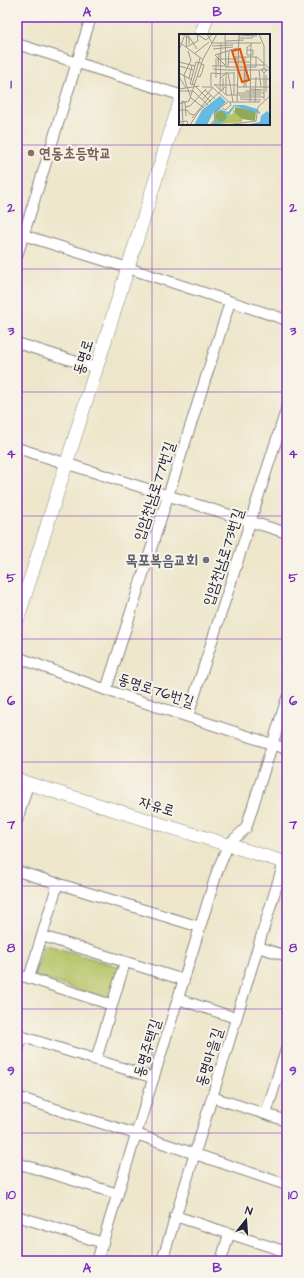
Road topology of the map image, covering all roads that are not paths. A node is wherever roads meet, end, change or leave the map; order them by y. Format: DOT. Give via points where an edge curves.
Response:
graph roads {
  1 [pos="90,17"];
  2 [pos="207,17"];
  3 [pos="201,34"];
  4 [pos="17,44"];
  5 [pos="77,62"];
  6 [pos="179,95"];
  7 [pos="179,105"];
  8 [pos="24,235"];
  9 [pos="17,256"];
  10 [pos="128,268"];
  11 [pos="230,302"];
  12 [pos="287,320"];
  13 [pos="17,344"];
  14 [pos="96,368"];
  15 [pos="287,407"];
  16 [pos="17,448"];
  17 [pos="66,464"];
  18 [pos="168,496"];
  19 [pos="250,522"];
  20 [pos="287,533"];
  21 [pos="17,621"];
  22 [pos="17,657"];
  23 [pos="106,690"];
  24 [pos="287,698"];
  25 [pos="188,716"];
  26 [pos="272,744"];
  27 [pos="287,749"];
  28 [pos="23,782"];
  29 [pos="17,821"];
  30 [pos="228,845"];
  31 [pos="286,862"];
  32 [pos="17,870"];
  33 [pos="58,883"];
  34 [pos="200,927"];
  35 [pos="42,936"];
  36 [pos="258,947"];
  37 [pos="287,956"];
  38 [pos="125,962"];
  39 [pos="17,975"];
  40 [pos="29,978"];
  41 [pos="184,980"];
  42 [pos="178,999"];
  43 [pos="112,1005"];
  44 [pos="236,1018"];
  45 [pos="20,1035"];
  46 [pos="287,1046"];
  47 [pos="17,1054"];
  48 [pos="96,1060"];
  49 [pos="154,1078"];
  50 [pos="17,1097"];
  51 [pos="212,1097"];
  52 [pos="266,1114"];
  53 [pos="287,1121"];
  54 [pos="136,1134"];
  55 [pos="195,1154"];
  56 [pos="17,1163"];
  57 [pos="287,1185"];
  58 [pos="118,1194"];
  59 [pos="17,1216"];
  60 [pos="175,1216"];
  61 [pos="229,1234"];
  62 [pos="103,1243"];
  63 [pos="284,1255"];
  64 [pos="97,1261"];
  65 [pos="162,1261"];
  66 [pos="221,1261"];
  1 -- 5 [label="street"];
  2 -- 3 [label="street"];
  4 -- 5 [label="street"];
  5 -- 6 [label="street"];
  5 -- 8 [label="street"];
  7 -- 10 [label="street, 동명로"];
  8 -- 9 [label="street"];
  8 -- 10 [label="street"];
  10 -- 11 [label="street"];
  10 -- 14 [label="street, 동명로"];
  11 -- 12 [label="street"];
  11 -- 18 [label="street, 입암천남로77번길"];
  13 -- 14 [label="street"];
  14 -- 17 [label="street, 동명로"];
  15 -- 19 [label="street, 입암천남로73번길"];
  16 -- 17 [label="street"];
  17 -- 18 [label="street"];
  17 -- 21 [label="street, 동명로"];
  18 -- 19 [label="street"];
  18 -- 23 [label="street, 입암천남로77번길"];
  19 -- 20 [label="street"];
  19 -- 25 [label="street, 입암천남로73번길"];
  22 -- 23 [label="street, 동명로76번길"];
  23 -- 25 [label="street, 동명로76번길"];
  24 -- 26 [label="street"];
  25 -- 26 [label="street, 동명로76번길"];
  26 -- 27 [label="street, 동명로76번길"];
  26 -- 30 [label="street" via="246,828"];
  28 -- 29 [label="street"];
  28 -- 30 [label="street, 자유로"];
  30 -- 31 [label="street, 자유로"];
  30 -- 34 [label="street, 동명주택길"];
  31 -- 36 [label="street, 동명마을길"];
  32 -- 33 [label="street"];
  33 -- 34 [label="street"];
  33 -- 35 [label="street"];
  34 -- 41 [label="street, 동명주택길"];
  35 -- 38 [label="street"];
  35 -- 40 [label="street"];
  36 -- 37 [label="street"];
  36 -- 44 [label="street, 동명마을길"];
  38 -- 41 [label="street"];
  38 -- 43 [label="street"];
  39 -- 40 [label="street"];
  40 -- 43 [label="street"];
  41 -- 42 [label="street, 동명주택길"];
  42 -- 44 [label="street"];
  42 -- 49 [label="street, 동명주택길"];
  43 -- 48 [label="street"];
  44 -- 51 [label="street, 동명마을길"];
  45 -- 47 [label="street"];
  45 -- 48 [label="street"];
  46 -- 52 [label="street"];
  48 -- 49 [label="street"];
  49 -- 54 [label="street, 동명주택길"];
  50 -- 54 [label="street"];
  51 -- 52 [label="street"];
  51 -- 55 [label="street, 동명마을길"];
  52 -- 53 [label="street"];
  54 -- 55 [label="street"];
  54 -- 58 [label="street, 동명주택길"];
  55 -- 57 [label="street"];
  55 -- 60 [label="street, 동명마을길"];
  56 -- 58 [label="street"];
  58 -- 62 [label="street, 동명주택길"];
  59 -- 62 [label="street"];
  60 -- 61 [label="street"];
  60 -- 65 [label="street, 동명마을길"];
  61 -- 63 [label="street"];
  61 -- 66 [label="street"];
  62 -- 64 [label="street, 동명주택길"];
}
